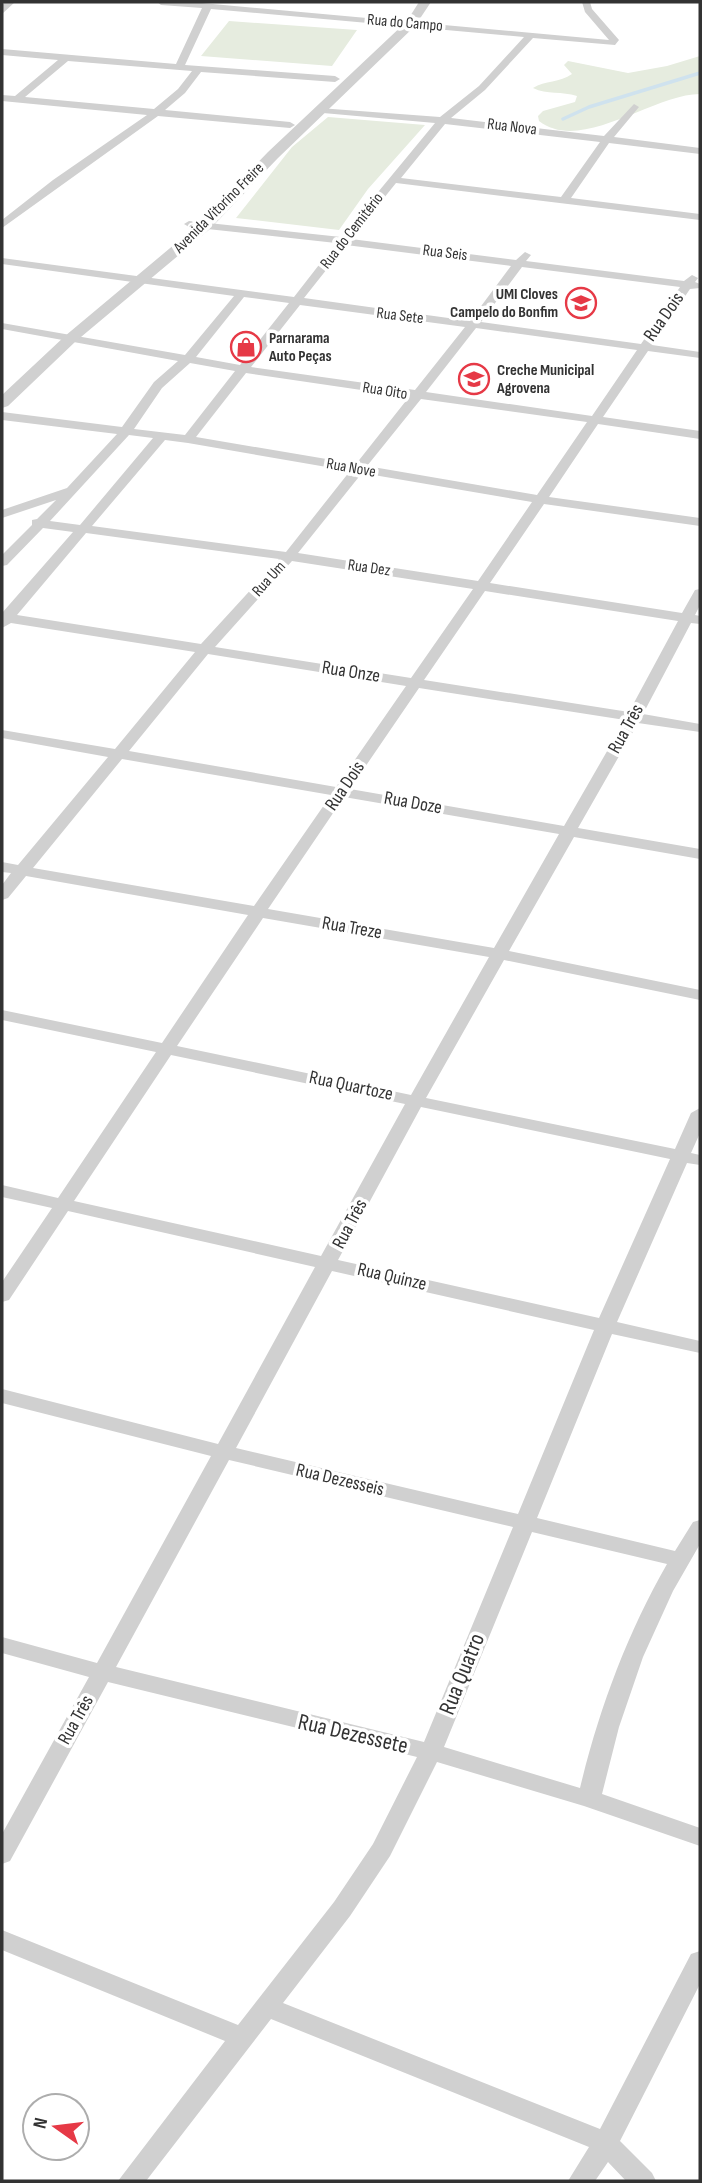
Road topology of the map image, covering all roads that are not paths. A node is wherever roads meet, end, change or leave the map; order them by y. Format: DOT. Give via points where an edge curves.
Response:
graph roads {
  1 [pos="10,2"];
  2 [pos="161,2"];
  3 [pos="412,2"];
  4 [pos="425,2"];
  5 [pos="586,2"];
  6 [pos="207,7"];
  7 [pos="2,11"];
  8 [pos="395,22"];
  9 [pos="411,23"];
  10 [pos="530,36"];
  11 [pos="2,52"];
  12 [pos="65,59"];
  13 [pos="179,68"];
  14 [pos="198,69"];
  15 [pos="335,79"];
  16 [pos="2,98"];
  17 [pos="16,100"];
  18 [pos="634,107"];
  19 [pos="323,110"];
  20 [pos="156,112"];
  21 [pos="443,120"];
  22 [pos="290,125"];
  23 [pos="607,139"];
  24 [pos="700,151"];
  25 [pos="394,180"];
  26 [pos="564,200"];
  27 [pos="700,218"];
  28 [pos="201,222"];
  29 [pos="2,225"];
  30 [pos="347,237"];
  31 [pos="522,259"];
  32 [pos="2,261"];
  33 [pos="135,279"];
  34 [pos="695,282"];
  35 [pos="242,294"];
  36 [pos="297,302"];
  37 [pos="473,325"];
  38 [pos="2,326"];
  39 [pos="66,338"];
  40 [pos="642,348"];
  41 [pos="700,355"];
  42 [pos="188,359"];
  43 [pos="242,369"];
  44 [pos="2,394"];
  45 [pos="416,395"];
  46 [pos="2,403"];
  47 [pos="2,416"];
  48 [pos="595,421"];
  49 [pos="125,432"];
  50 [pos="700,435"];
  51 [pos="162,436"];
  52 [pos="188,439"];
  53 [pos="357,469"];
  54 [pos="73,490"];
  55 [pos="539,499"];
  56 [pos="2,514"];
  57 [pos="700,522"];
  58 [pos="37,523"];
  59 [pos="83,530"];
  60 [pos="289,556"];
  61 [pos="2,562"];
  62 [pos="482,585"];
  63 [pos="700,593"];
  64 [pos="694,619"];
  65 [pos="4,620"];
  66 [pos="206,648"];
  67 [pos="415,682"];
  68 [pos="634,717"];
  69 [pos="700,728"];
  70 [pos="2,734"];
  71 [pos="117,754"];
  72 [pos="342,791"];
  73 [pos="569,830"];
  74 [pos="700,854"];
  75 [pos="2,867"];
  76 [pos="21,870"];
  77 [pos="2,895"];
  78 [pos="259,911"];
  79 [pos="498,954"];
  80 [pos="700,995"];
  81 [pos="2,1015"];
  82 [pos="166,1048"];
  83 [pos="416,1099"];
  84 [pos="700,1113"];
  85 [pos="691,1158"];
  86 [pos="2,1191"];
  87 [pos="64,1205"];
  88 [pos="329,1263"];
  89 [pos="2,1297"];
  90 [pos="605,1327"];
  91 [pos="700,1347"];
  92 [pos="2,1396"];
  93 [pos="223,1452"];
  94 [pos="523,1524"];
  95 [pos="700,1527"];
  96 [pos="679,1559"];
  97 [pos="2,1645"];
  98 [pos="102,1672"];
  99 [pos="431,1752"];
  100 [pos="589,1799"];
  101 [pos="700,1837"];
  102 [pos="2,1855"];
  103 [pos="2,1940"];
  104 [pos="700,1961"];
  105 [pos="266,2007"];
  106 [pos="243,2037"];
  107 [pos="606,2143"];
  108 [pos="131,2181"];
  109 [pos="581,2181"];
  110 [pos="643,2181"];
  1 -- 7 [label="street"];
  2 -- 6 [label="street, Rua do Campo"];
  3 -- 8 [label="street, Avenida Vitorino Freire"];
  4 -- 9 [label="street, Avenida Vitorino Freire"];
  5 -- 10 [label="street, Rua do Campo" via="612,43"];
  6 -- 8 [label="street, Rua do Campo"];
  6 -- 13 [label="street"];
  8 -- 9 [label="street, Rua do Campo"];
  8 -- 15 [label="street, Avenida Vitorino Freire"];
  9 -- 10 [label="street, Rua do Campo"];
  9 -- 19 [label="street, Avenida Vitorino Freire"];
  10 -- 21 [label="street, Rua do Cemitério" via="482,88"];
  11 -- 12 [label="street"];
  12 -- 13 [label="street"];
  12 -- 17 [label="street"];
  13 -- 14 [label="street"];
  14 -- 15 [label="street"];
  14 -- 20 [label="street" via="193,80"];
  15 -- 22 [label="street, Avenida Vitorino Freire"];
  16 -- 17 [label="street"];
  17 -- 20 [label="street"];
  18 -- 23 [label="street"];
  19 -- 21 [label="street, Rua Nova"];
  19 -- 28 [label="street, Avenida Vitorino Freire"];
  20 -- 22 [label="street"];
  20 -- 29 [label="street"];
  21 -- 23 [label="street, Rua Nova"];
  21 -- 25 [label="street, Rua do Cemitério"];
  22 -- 28 [label="street, Avenida Vitorino Freire"];
  23 -- 24 [label="street, Rua Nova"];
  23 -- 26 [label="street"];
  25 -- 26 [label="street"];
  25 -- 30 [label="street, Rua do Cemitério"];
  26 -- 27 [label="street"];
  28 -- 30 [label="street, Rua Seis"];
  28 -- 33 [label="street, Avenida Vitorino Freire"];
  30 -- 31 [label="street, Rua Seis"];
  30 -- 36 [label="street, Rua do Cemitério"];
  31 -- 34 [label="street, Rua Seis"];
  31 -- 37 [label="street, Rua Um"];
  32 -- 33 [label="street"];
  33 -- 35 [label="street, Rua Sete"];
  33 -- 39 [label="street, Avenida Vitorino Freire"];
  34 -- 40 [label="street, Rua Dois"];
  35 -- 36 [label="street, Rua Sete"];
  35 -- 42 [label="street"];
  36 -- 37 [label="street, Rua Sete"];
  36 -- 43 [label="street, Rua do Cemitério"];
  37 -- 40 [label="street, Rua Sete"];
  37 -- 45 [label="street, Rua Um"];
  38 -- 39 [label="street"];
  39 -- 42 [label="street, Rua Oito"];
  39 -- 44 [label="street, Avenida Vitorino Freire"];
  39 -- 46 [label="street, Avenida Vitorino Freire"];
  40 -- 41 [label="street, Rua Sete"];
  40 -- 48 [label="street, Rua Dois"];
  42 -- 43 [label="street, Rua Oito"];
  42 -- 49 [label="street" via="158,385"];
  43 -- 45 [label="street, Rua Oito"];
  43 -- 52 [label="street, Rua do Cemitério"];
  45 -- 48 [label="street, Rua Oito"];
  45 -- 53 [label="street, Rua Um"];
  47 -- 49 [label="street, Rua Nove"];
  48 -- 50 [label="street, Rua Oito"];
  48 -- 55 [label="street, Rua Dois"];
  49 -- 51 [label="street, Rua Nove"];
  49 -- 54 [label="street"];
  51 -- 52 [label="street, Rua Nove"];
  51 -- 59 [label="street"];
  52 -- 53 [label="street, Rua Nove"];
  53 -- 55 [label="street, Rua Nove"];
  53 -- 60 [label="street, Rua Um"];
  54 -- 56 [label="street"];
  54 -- 58 [label="street"];
  55 -- 57 [label="street, Rua Nove"];
  55 -- 62 [label="street, Rua Dois"];
  58 -- 59 [label="street, Rua Dez"];
  58 -- 61 [label="street"];
  59 -- 60 [label="street, Rua Dez"];
  59 -- 65 [label="street"];
  60 -- 62 [label="street, Rua Dez"];
  60 -- 66 [label="street, Rua Um"];
  62 -- 64 [label="street, Rua Dez"];
  62 -- 67 [label="street, Rua Dois"];
  63 -- 64 [label="street, Rua Três"];
  64 -- 68 [label="street, Rua Três"];
  65 -- 66 [label="street, Rua Onze"];
  66 -- 67 [label="street, Rua Onze"];
  66 -- 71 [label="street, Rua Um"];
  67 -- 68 [label="street, Rua Onze"];
  67 -- 72 [label="street, Rua Dois"];
  68 -- 69 [label="street, Rua Onze"];
  68 -- 73 [label="street, Rua Três"];
  70 -- 71 [label="street, Rua Doze"];
  71 -- 72 [label="street, Rua Doze"];
  71 -- 76 [label="street, Rua Um"];
  72 -- 73 [label="street, Rua Doze"];
  72 -- 78 [label="street, Rua Dois"];
  73 -- 74 [label="street, Rua Doze"];
  73 -- 79 [label="street, Rua Três"];
  75 -- 76 [label="street, Rua Treze"];
  76 -- 77 [label="street, Rua Um"];
  76 -- 78 [label="street, Rua Treze"];
  78 -- 79 [label="street, Rua Treze"];
  78 -- 82 [label="street, Rua Dois"];
  79 -- 80 [label="street, Rua Treze"];
  79 -- 83 [label="street, Rua Três"];
  81 -- 82 [label="street, Rua Quartoze"];
  82 -- 83 [label="street, Rua Quartoze"];
  82 -- 87 [label="street, Rua Dois"];
  83 -- 85 [label="street, Rua Quartoze"];
  83 -- 88 [label="street, Rua Três"];
  84 -- 85 [label="street, Rua Quatro"];
  85 -- 90 [label="street, Rua Quatro"];
  86 -- 87 [label="street, Rua Quinze"];
  87 -- 88 [label="street, Rua Quinze"];
  87 -- 89 [label="street, Rua Dois"];
  88 -- 90 [label="street, Rua Quinze"];
  88 -- 93 [label="street, Rua Três"];
  90 -- 91 [label="street, Rua Quinze"];
  90 -- 94 [label="street, Rua Quatro"];
  92 -- 93 [label="street, Rua Dezesseis"];
  93 -- 94 [label="street, Rua Dezesseis"];
  93 -- 98 [label="street, Rua Três"];
  94 -- 96 [label="street, Rua Dezesseis"];
  94 -- 99 [label="street, Rua Quatro"];
  95 -- 96 [label="street"];
  96 -- 100 [label="street" via="632,1654"];
  97 -- 98 [label="street, Rua Dezessete"];
  98 -- 99 [label="street, Rua Dezessete"];
  98 -- 102 [label="street, Rua Três"];
  99 -- 100 [label="street, Rua Dezessete"];
  99 -- 105 [label="street, Rua Quatro" via="382,1850"];
  100 -- 101 [label="street, Rua Dezessete"];
  103 -- 106 [label="street"];
  104 -- 107 [label="street"];
  105 -- 106 [label="street, Rua Quatro"];
  105 -- 107 [label="street"];
  106 -- 108 [label="street, Rua Quatro"];
  107 -- 109 [label="street"];
  107 -- 110 [label="street"];
}
